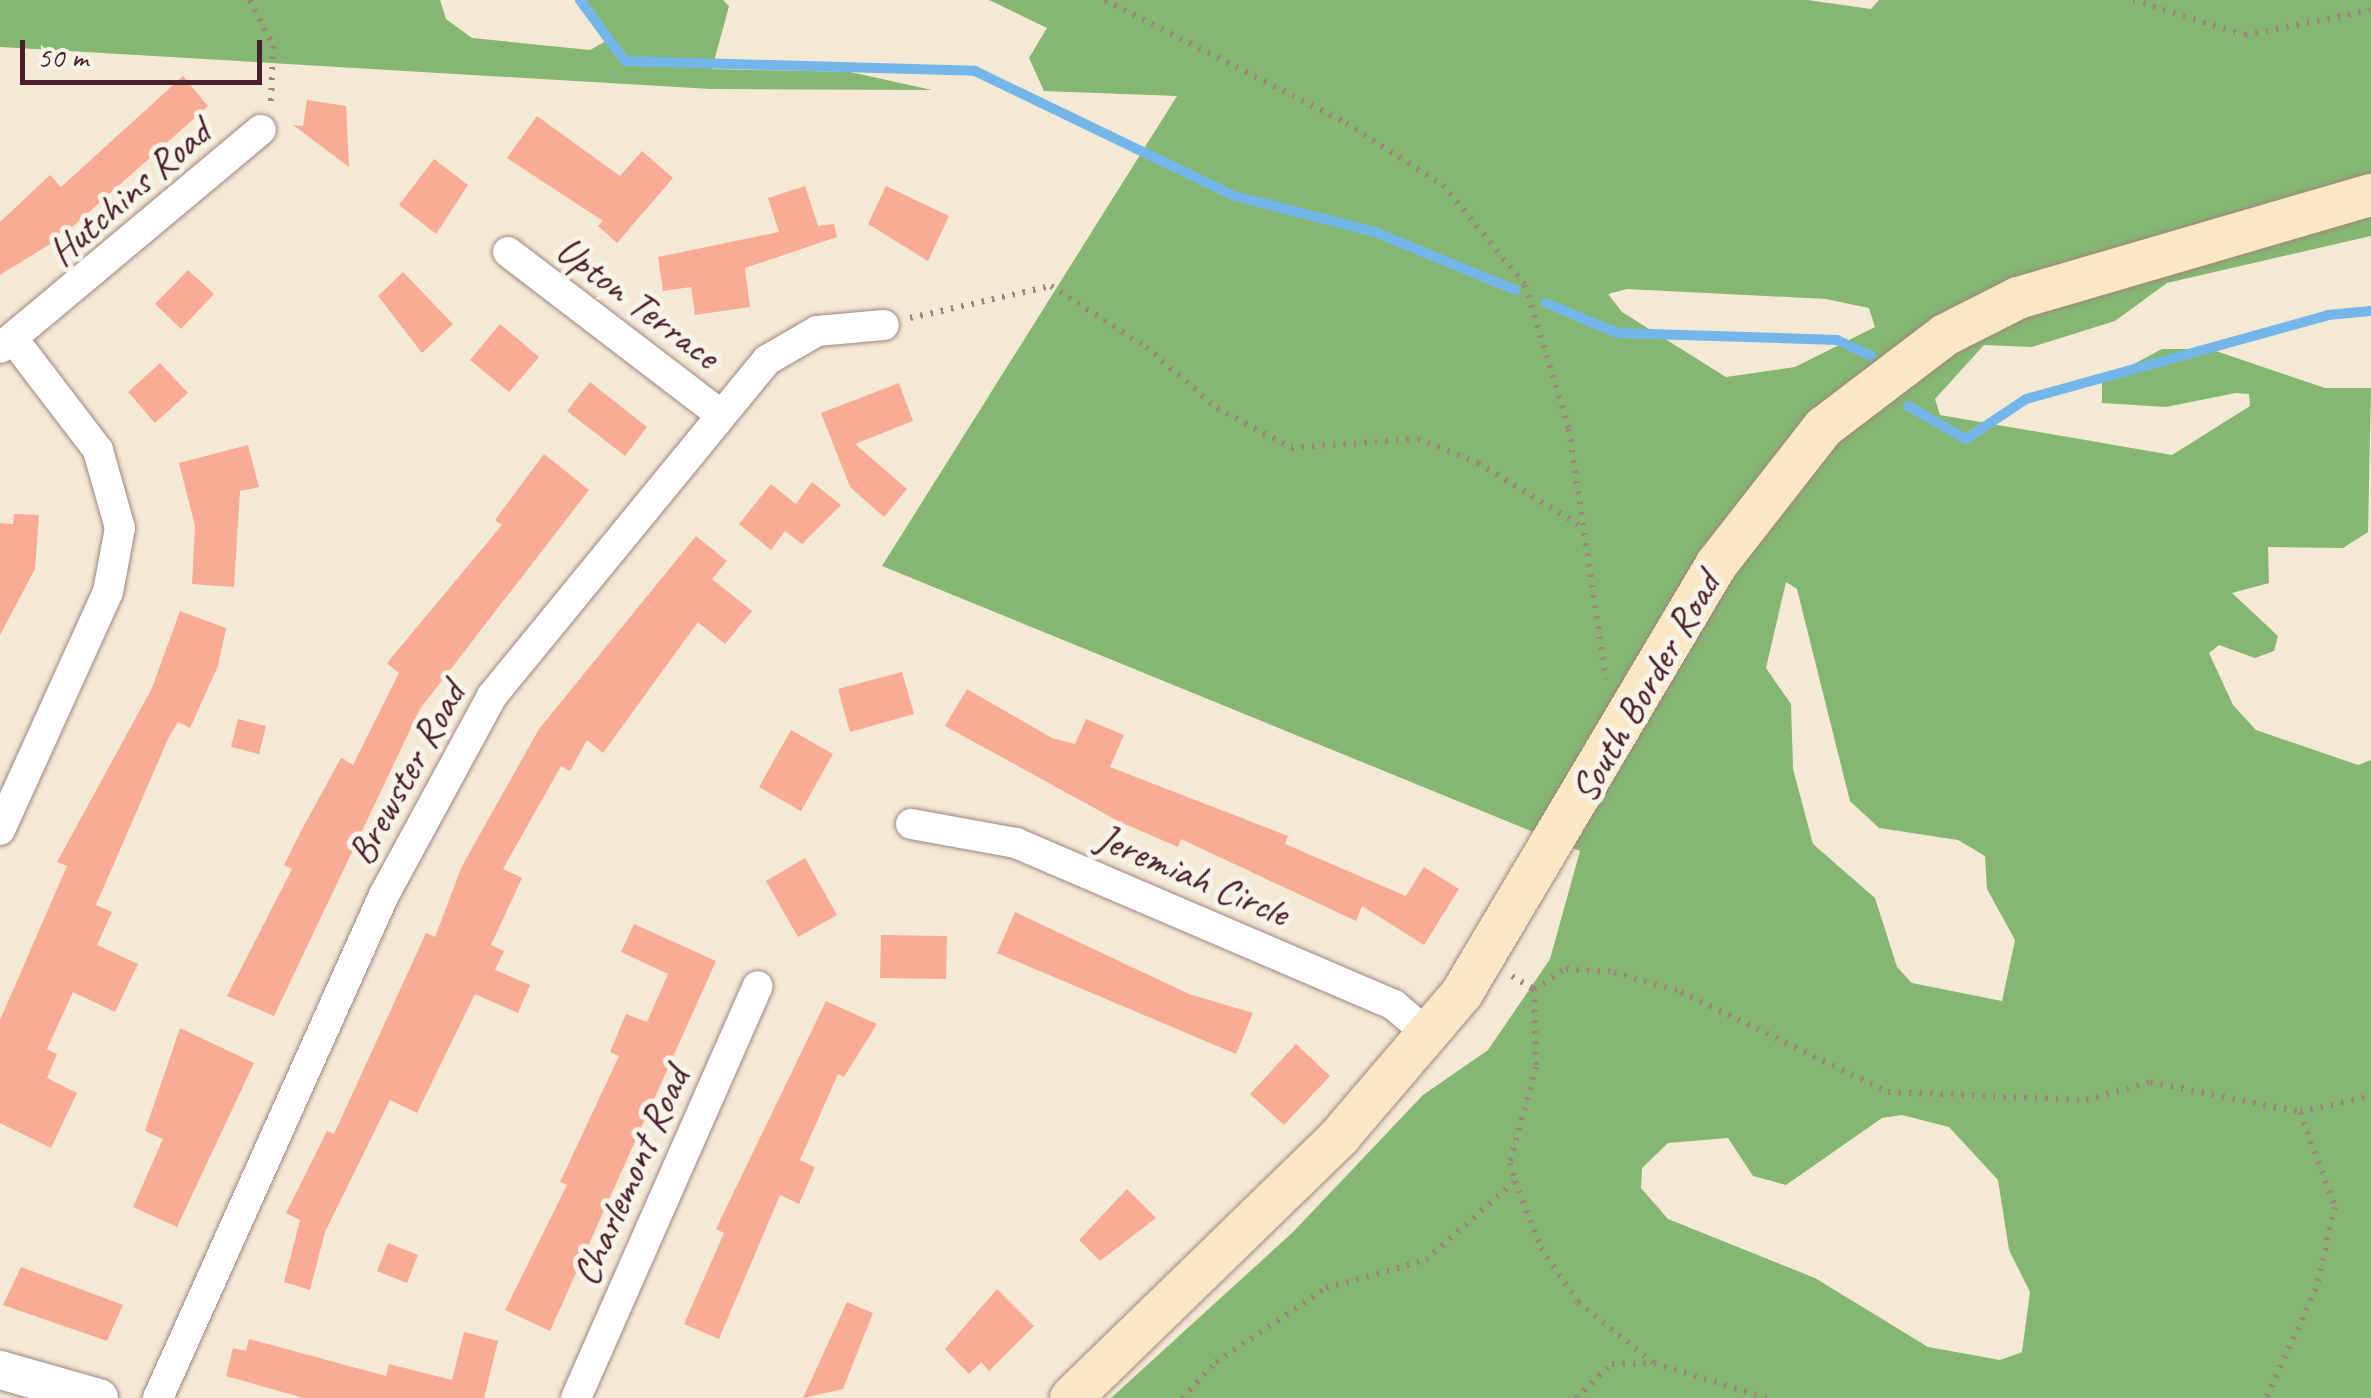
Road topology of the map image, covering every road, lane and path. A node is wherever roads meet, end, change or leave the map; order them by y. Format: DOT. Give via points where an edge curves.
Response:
graph roads {
  1 [pos="250,0"];
  2 [pos="1104,0"];
  3 [pos="2133,0"];
  4 [pos="2371,10"];
  5 [pos="261,130"];
  6 [pos="2371,196"];
  7 [pos="508,252"];
  8 [pos="884,325"];
  9 [pos="7,344"];
  10 [pos="720,414"];
  11 [pos="1585,529"];
  12 [pos="1634,708"];
  13 [pos="911,824"];
  14 [pos="0,830"];
  15 [pos="1485,960"];
  16 [pos="758,986"];
  17 [pos="1534,990"];
  18 [pos="1429,1035"];
  19 [pos="2371,1096"];
  20 [pos="2300,1112"];
  21 [pos="1516,1181"];
  22 [pos="1654,1364"];
  23 [pos="0,1370"];
  24 [pos="98,1398"];
  25 [pos="158,1398"];
  26 [pos="576,1398"];
  27 [pos="1071,1398"];
  28 [pos="1182,1398"];
  29 [pos="1576,1398"];
  30 [pos="1767,1398"];
  31 [pos="2266,1398"];
  1 -- 5 [label="path" via="277,76"];
  2 -- 11 [label="path" via="1346,123 1443,185 1525,284 1569,429"];
  3 -- 4 [label="path" via="2245,35"];
  5 -- 9 [label="street, Hutchins Road"];
  6 -- 12 [label="main road, South Border Road" via="2064,280 1976,318 1896,368 1824,427 1756,506"];
  7 -- 10 [label="street, Upton Terrace"];
  8 -- 10 [label="street, Brewster Road" via="794,341"];
  8 -- 11 [label="path" via="1051,286 1146,346 1216,408 1291,448 1418,439 1478,463"];
  9 -- 14 [label="street" via="98,450 120,528 108,592"];
  10 -- 25 [label="street, Brewster Road" via="522,656 438,782"];
  11 -- 12 [label="path" via="1596,653 1608,686"];
  12 -- 15 [label="main road, South Border Road"];
  13 -- 18 [label="street, Jeremiah Circle" via="1016,842 1394,1005"];
  15 -- 17 [label="path"];
  15 -- 18 [label="main road, South Border Road"];
  16 -- 26 [label="street, Charlemont Road"];
  17 -- 20 [label="path" via="1566,970 1614,972 1681,992 1888,1092 2086,1100 2150,1082"];
  17 -- 21 [label="path" via="1536,1067 1510,1162"];
  18 -- 27 [label="main road, South Border Road" via="1304,1173"];
  19 -- 20 [label="path"];
  20 -- 31 [label="path" via="2335,1207 2316,1289"];
  21 -- 22 [label="path" via="1541,1248 1578,1302"];
  21 -- 28 [label="path" via="1426,1260 1326,1288 1216,1362"];
  22 -- 29 [label="path" via="1612,1364"];
  22 -- 30 [label="path"];
  23 -- 24 [label="street"];
}
